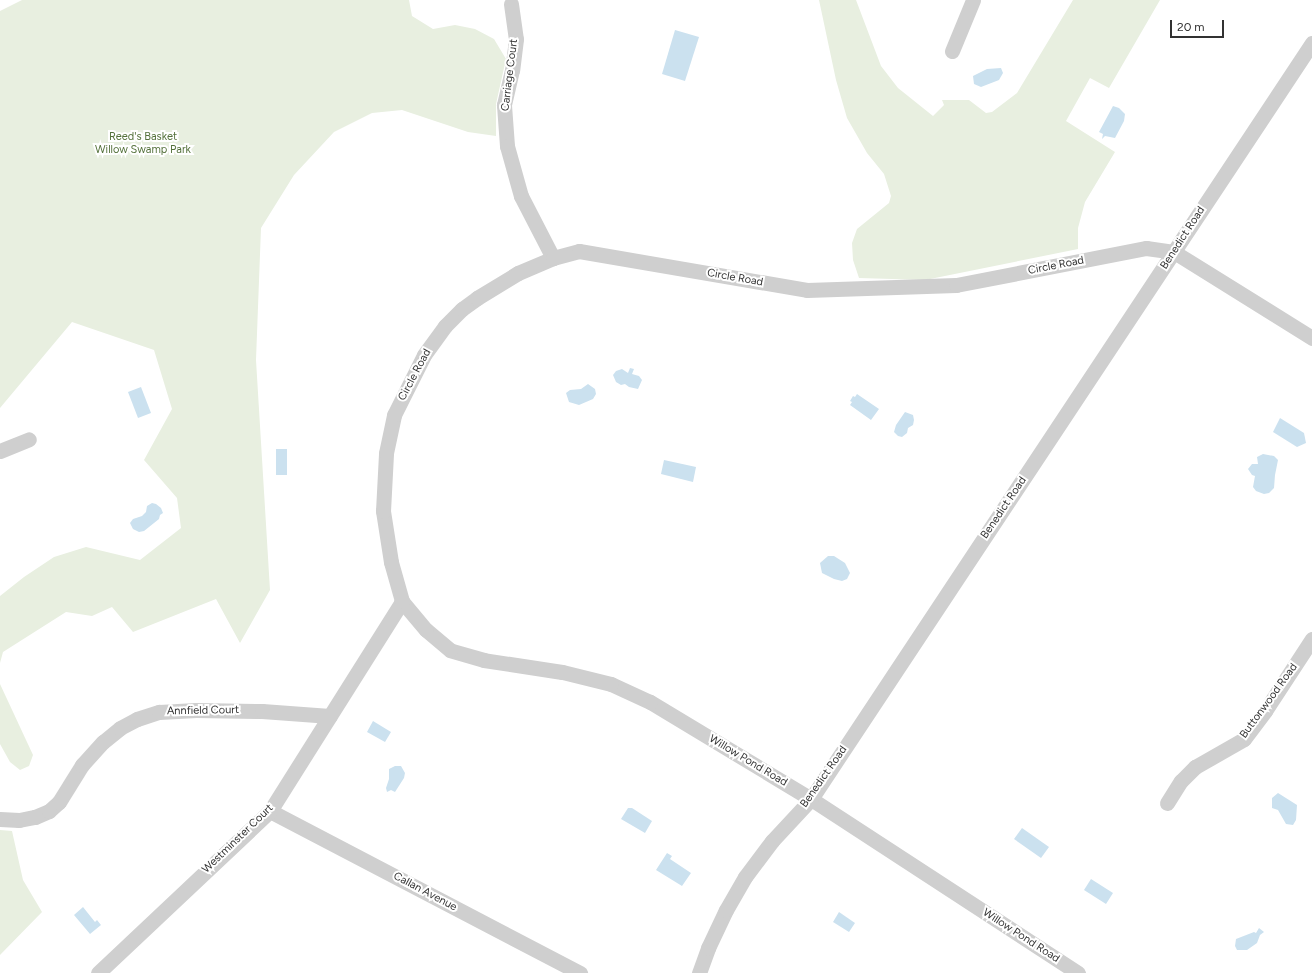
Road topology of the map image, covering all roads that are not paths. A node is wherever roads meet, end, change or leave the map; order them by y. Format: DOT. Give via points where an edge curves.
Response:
graph roads {
  1 [pos="973,0"];
  2 [pos="511,4"];
  3 [pos="1312,42"];
  4 [pos="952,51"];
  5 [pos="1174,252"];
  6 [pos="553,258"];
  7 [pos="1312,338"];
  8 [pos="29,438"];
  9 [pos="0,451"];
  10 [pos="402,601"];
  11 [pos="1312,639"];
  12 [pos="330,716"];
  13 [pos="811,799"];
  14 [pos="1167,802"];
  15 [pos="270,811"];
  16 [pos="0,819"];
  17 [pos="98,973"];
  18 [pos="580,973"];
  19 [pos="699,973"];
  20 [pos="1078,973"];
  1 -- 4 [label="street"];
  2 -- 6 [label="street, Carriage Court" via="516,39 504,106 508,146 521,196"];
  3 -- 5 [label="street, Benedict Road"];
  5 -- 6 [label="street, Circle Road" via="1146,248 956,286 807,290 579,251"];
  5 -- 7 [label="street, Circle Road"];
  5 -- 13 [label="street, Benedict Road"];
  6 -- 10 [label="street, Circle Road" via="518,273 477,298 445,326 424,355 394,415 386,453 384,511 391,562"];
  8 -- 9 [label="street"];
  10 -- 12 [label="street, Westminster Court"];
  10 -- 13 [label="street, Willow Pond Road" via="426,630 450,650 484,660 562,672 611,684 650,702"];
  11 -- 14 [label="street, Buttonwood Road" via="1244,739 1195,767 1181,781"];
  12 -- 15 [label="street, Westminster Court"];
  12 -- 16 [label="street, Annfield Court" via="255,711 159,712 120,728 103,742 82,765 59,802 49,811 19,820"];
  13 -- 19 [label="street, Benedict Road" via="772,841 746,877 726,910"];
  13 -- 20 [label="street, Willow Pond Road"];
  15 -- 17 [label="street, Westminster Court"];
  15 -- 18 [label="street, Callan Avenue"];
}
